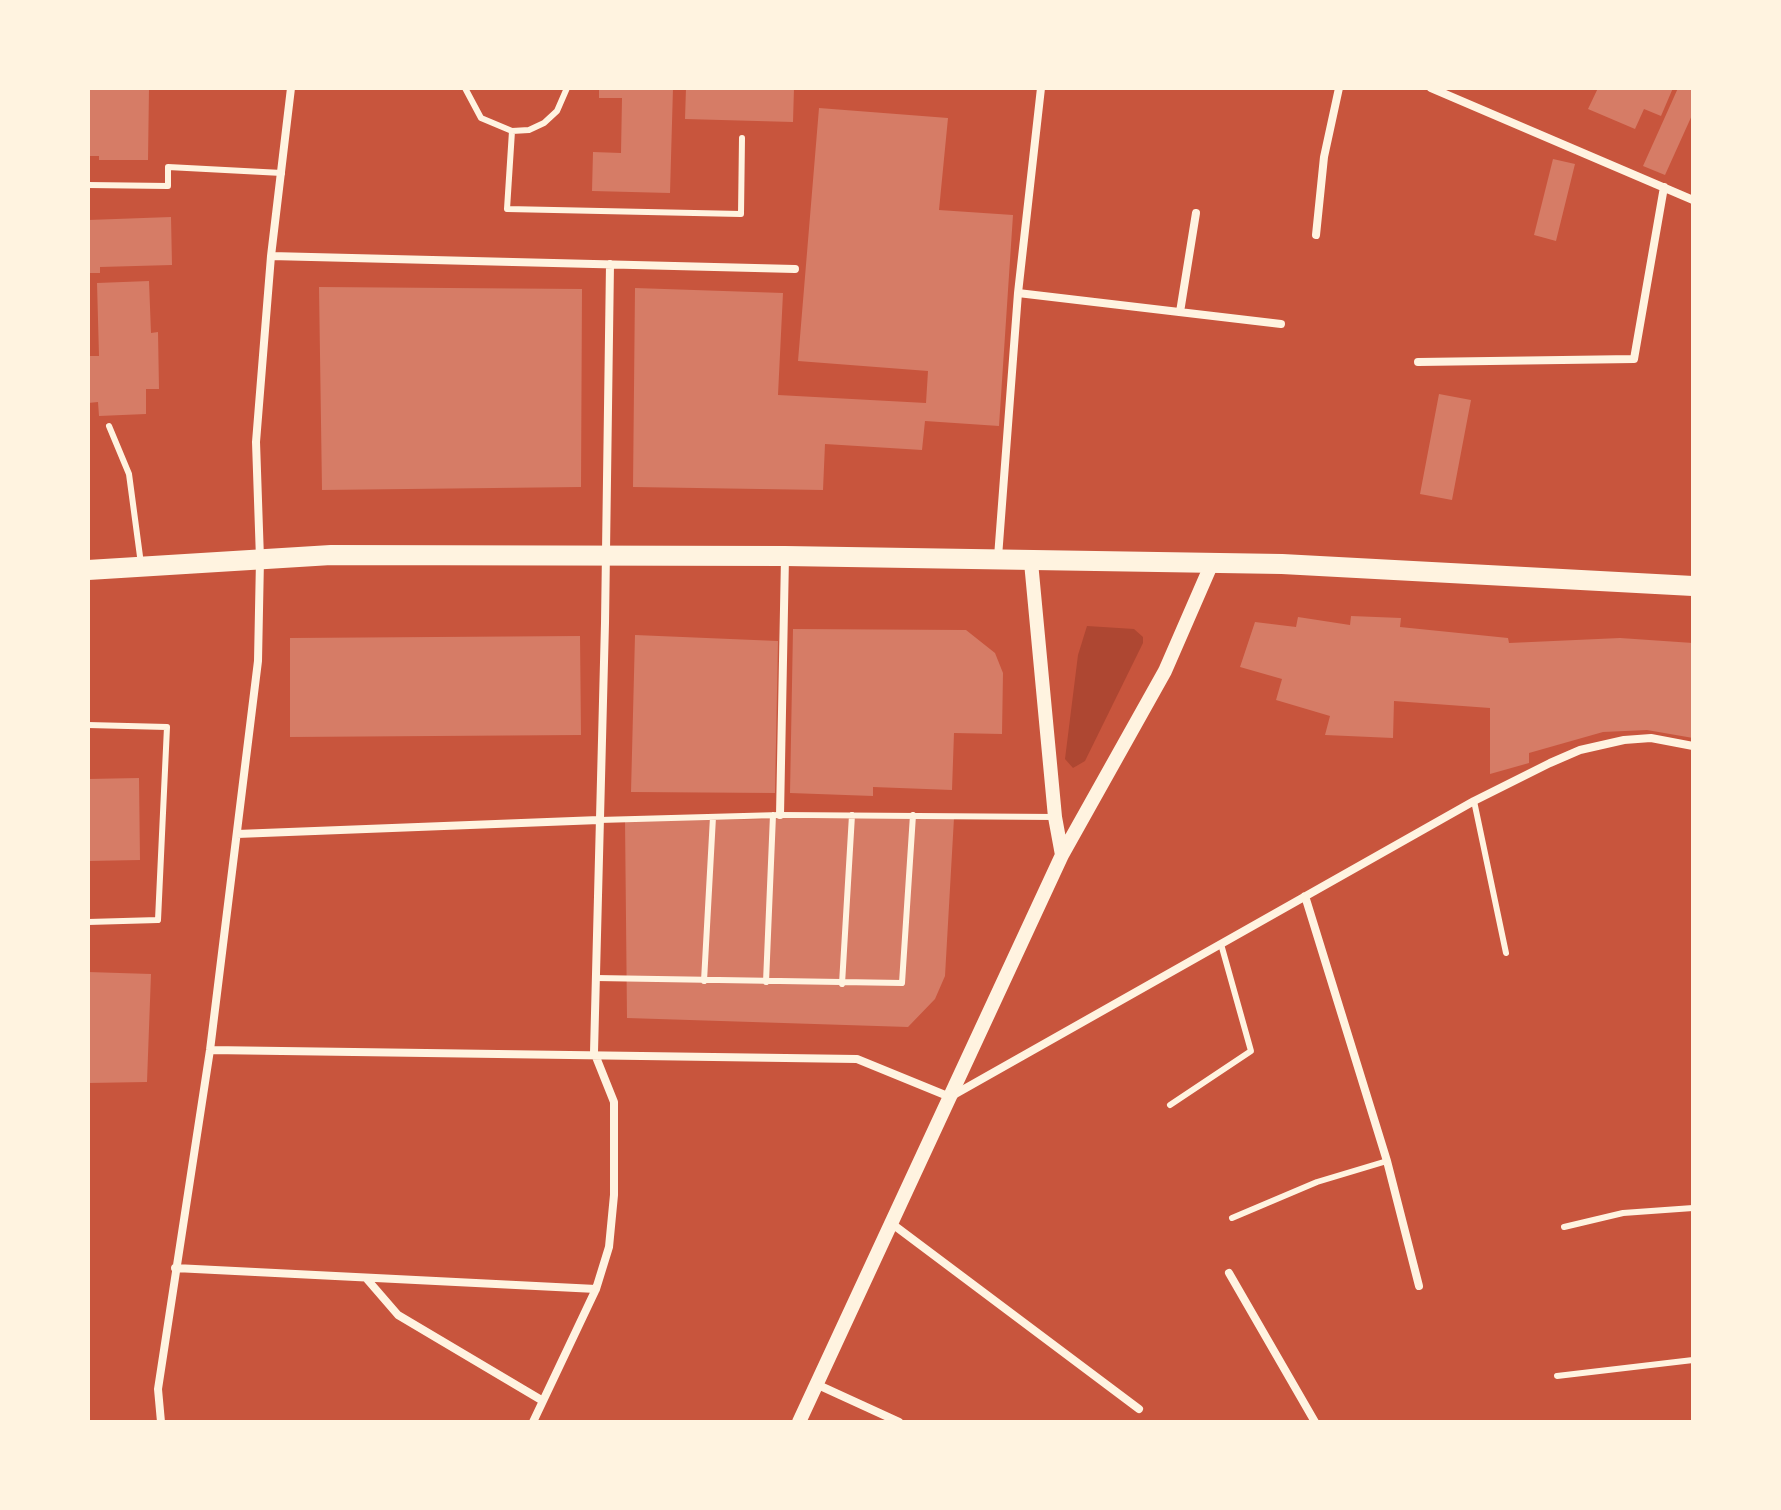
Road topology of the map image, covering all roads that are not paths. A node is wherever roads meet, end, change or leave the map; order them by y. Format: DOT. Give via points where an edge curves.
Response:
graph roads {
  1 [pos="291,88"];
  2 [pos="465,88"];
  3 [pos="567,88"];
  4 [pos="1041,88"];
  5 [pos="1339,88"];
  6 [pos="1431,88"];
  7 [pos="512,131"];
  8 [pos="742,138"];
  9 [pos="282,173"];
  10 [pos="88,185"];
  11 [pos="1664,187"];
  12 [pos="1693,200"];
  13 [pos="1196,213"];
  14 [pos="1316,235"];
  15 [pos="271,256"];
  16 [pos="610,264"];
  17 [pos="795,269"];
  18 [pos="1018,293"];
  19 [pos="1180,312"];
  20 [pos="1281,324"];
  21 [pos="1418,362"];
  22 [pos="109,426"];
  23 [pos="606,556"];
  24 [pos="785,556"];
  25 [pos="260,559"];
  26 [pos="998,561"];
  27 [pos="1031,562"];
  28 [pos="1212,563"];
  29 [pos="142,567"];
  30 [pos="88,570"];
  31 [pos="1693,586"];
  32 [pos="88,725"];
  33 [pos="1693,746"];
  34 [pos="1474,801"];
  35 [pos="776,815"];
  36 [pos="852,815"];
  37 [pos="913,815"];
  38 [pos="713,817"];
  39 [pos="1055,817"];
  40 [pos="599,820"];
  41 [pos="237,834"];
  42 [pos="1062,855"];
  43 [pos="1305,896"];
  44 [pos="88,922"];
  45 [pos="1221,944"];
  46 [pos="1506,953"];
  47 [pos="596,978"];
  48 [pos="704,981"];
  49 [pos="766,982"];
  50 [pos="842,984"];
  51 [pos="210,1050"];
  52 [pos="594,1052"];
  53 [pos="950,1097"];
  54 [pos="1170,1105"];
  55 [pos="1387,1161"];
  56 [pos="1693,1208"];
  57 [pos="1232,1218"];
  58 [pos="891,1223"];
  59 [pos="1564,1227"];
  60 [pos="175,1268"];
  61 [pos="1229,1273"];
  62 [pos="366,1278"];
  63 [pos="1419,1286"];
  64 [pos="596,1289"];
  65 [pos="1693,1360"];
  66 [pos="1557,1376"];
  67 [pos="816,1384"];
  68 [pos="543,1401"];
  69 [pos="1139,1409"];
  70 [pos="161,1422"];
  71 [pos="533,1422"];
  72 [pos="799,1422"];
  73 [pos="899,1422"];
  74 [pos="1315,1422"];
  1 -- 9 [label="street"];
  2 -- 7 [label="lane" via="481,118"];
  3 -- 7 [label="lane" via="557,111 544,123"];
  4 -- 18 [label="street"];
  5 -- 14 [label="street" via="1324,157"];
  6 -- 11 [label="street"];
  7 -- 8 [label="lane" via="507,209 741,214"];
  9 -- 10 [label="lane" via="168,167 168,186"];
  9 -- 15 [label="street"];
  11 -- 12 [label="street"];
  11 -- 21 [label="street" via="1634,359"];
  13 -- 19 [label="street"];
  15 -- 16 [label="street"];
  15 -- 25 [label="street" via="256,442"];
  16 -- 17 [label="street"];
  16 -- 23 [label="street"];
  18 -- 19 [label="street"];
  18 -- 26 [label="street"];
  19 -- 20 [label="street"];
  22 -- 29 [label="lane" via="129,474"];
  23 -- 24 [label="main road"];
  23 -- 25 [label="main road"];
  23 -- 40 [label="street"];
  24 -- 26 [label="main road"];
  24 -- 35 [label="street"];
  25 -- 29 [label="main road"];
  25 -- 41 [label="street" via="259,650"];
  26 -- 27 [label="main road"];
  27 -- 28 [label="main road"];
  27 -- 39 [label="street"];
  28 -- 31 [label="main road"];
  28 -- 42 [label="street" via="1165,671"];
  29 -- 30 [label="main road"];
  32 -- 44 [label="lane" via="167,727 158,920"];
  33 -- 34 [label="street" via="1651,738 1604,743"];
  34 -- 43 [label="street"];
  34 -- 46 [label="lane"];
  35 -- 36 [label="lane"];
  35 -- 38 [label="lane"];
  35 -- 49 [label="lane"];
  36 -- 37 [label="lane"];
  36 -- 50 [label="lane"];
  37 -- 39 [label="lane"];
  37 -- 50 [label="lane" via="902,983"];
  38 -- 40 [label="lane"];
  38 -- 48 [label="lane"];
  39 -- 42 [label="street"];
  40 -- 41 [label="street"];
  40 -- 47 [label="street"];
  41 -- 51 [label="street"];
  42 -- 53 [label="street"];
  43 -- 45 [label="street"];
  43 -- 55 [label="street"];
  45 -- 53 [label="street"];
  45 -- 54 [label="lane" via="1251,1051"];
  47 -- 48 [label="lane"];
  47 -- 52 [label="street"];
  48 -- 49 [label="lane"];
  49 -- 50 [label="lane"];
  51 -- 52 [label="street"];
  51 -- 60 [label="street"];
  52 -- 53 [label="street" via="857,1059"];
  52 -- 64 [label="street" via="614,1102 609,1247"];
  53 -- 58 [label="street"];
  55 -- 57 [label="lane" via="1317,1182"];
  55 -- 63 [label="street"];
  56 -- 59 [label="lane" via="1623,1213"];
  58 -- 67 [label="street"];
  58 -- 69 [label="street"];
  60 -- 62 [label="street"];
  60 -- 70 [label="street" via="158,1389"];
  61 -- 74 [label="street"];
  62 -- 64 [label="street"];
  62 -- 68 [label="street" via="398,1315"];
  64 -- 68 [label="street"];
  65 -- 66 [label="lane"];
  67 -- 72 [label="street"];
  67 -- 73 [label="street"];
  68 -- 71 [label="street"];
}
